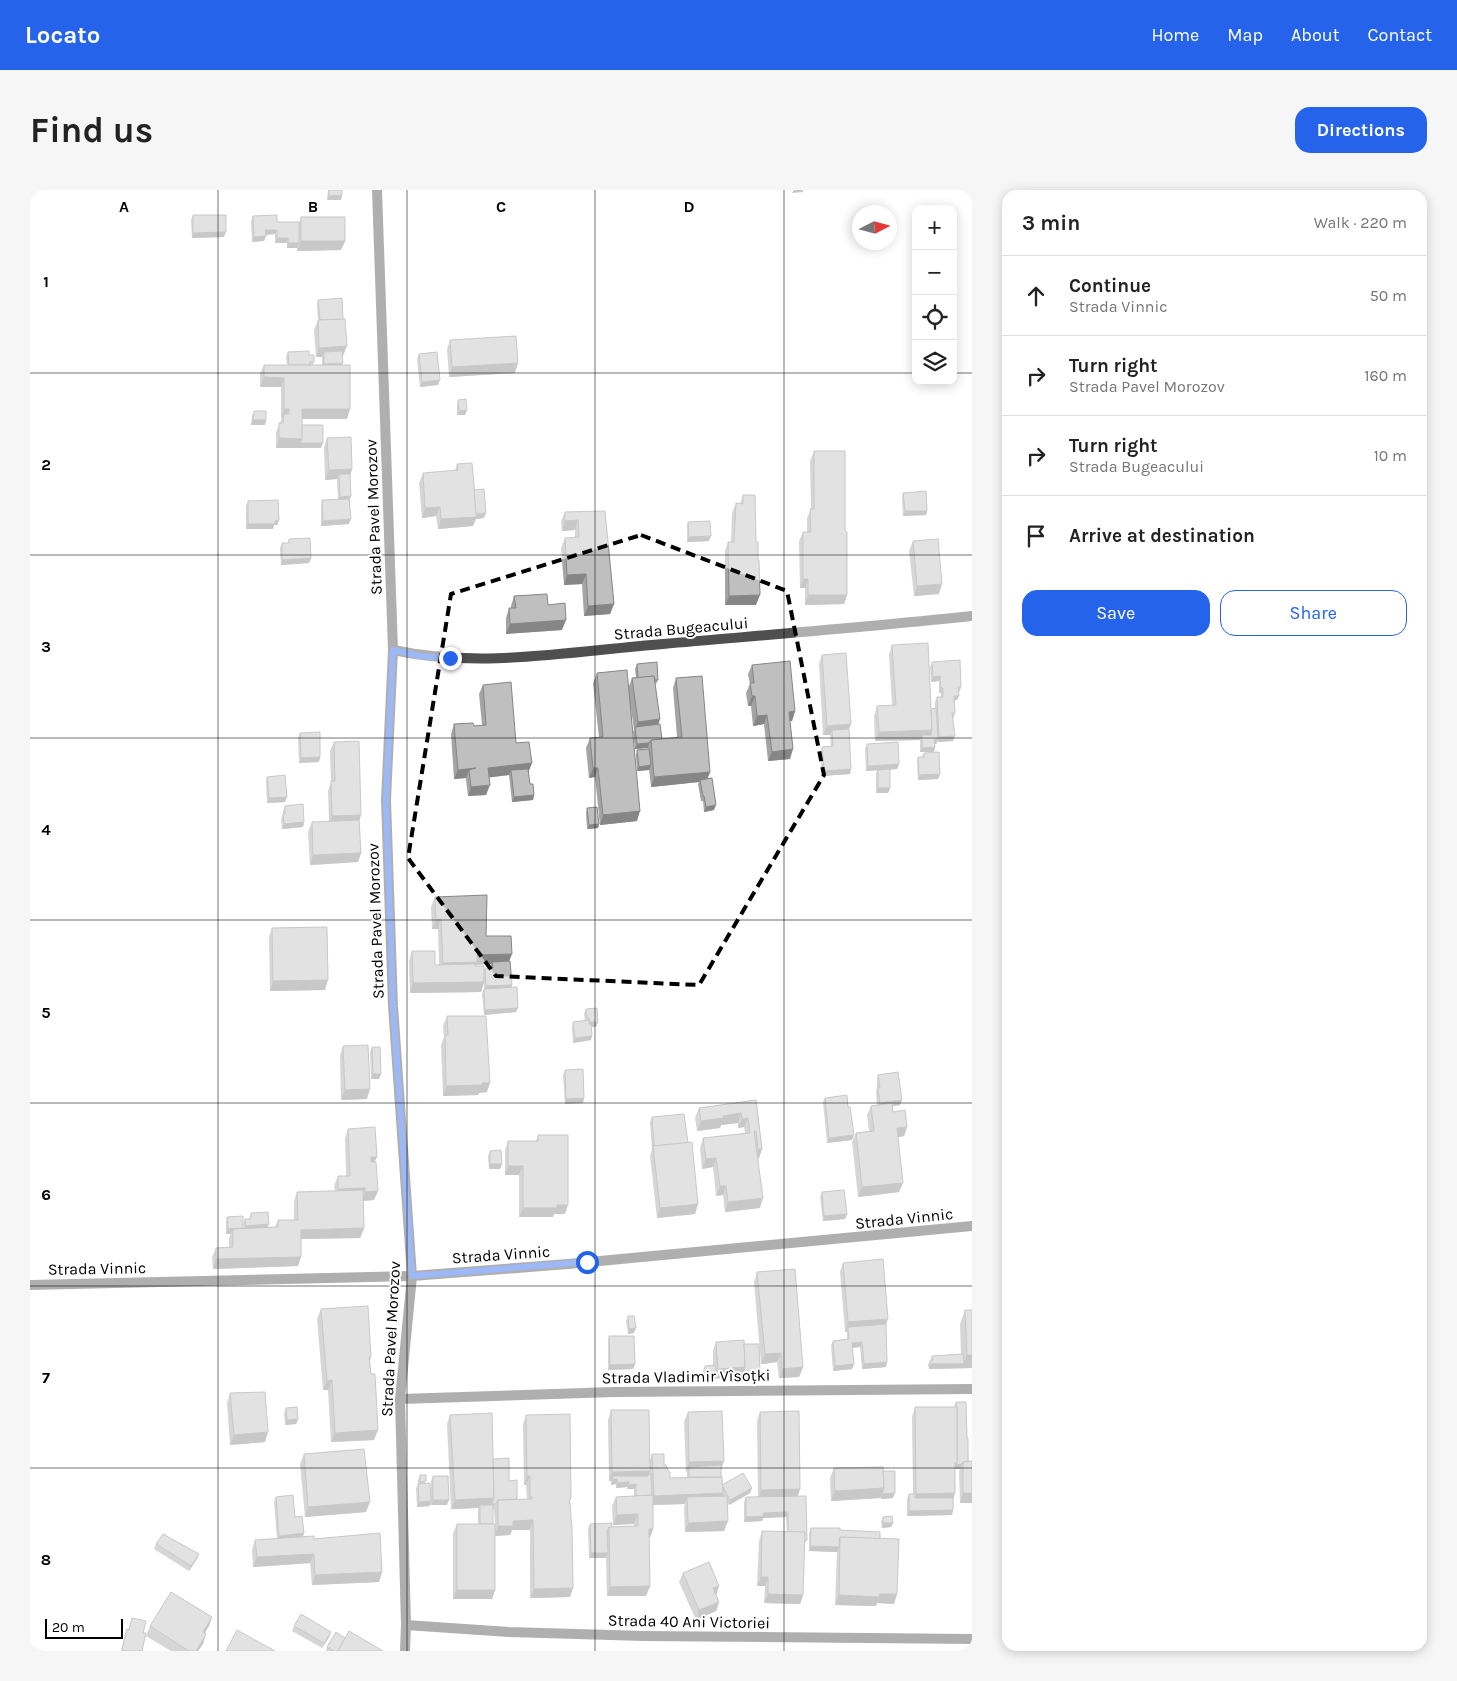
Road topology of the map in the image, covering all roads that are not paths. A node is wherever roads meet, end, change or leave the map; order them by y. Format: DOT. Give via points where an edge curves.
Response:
graph roads {
  1 [pos="377,190"];
  2 [pos="972,616"];
  3 [pos="393,650"];
  4 [pos="972,1226"];
  5 [pos="412,1276"];
  6 [pos="30,1285"];
  7 [pos="972,1389"];
  8 [pos="400,1399"];
  9 [pos="406,1625"];
  10 [pos="972,1639"];
  11 [pos="405,1651"];
  1 -- 3 [label="street, Strada Pavel Morozov"];
  2 -- 3 [label="street, Strada Bugeacului" via="549,655 464,658 420,656"];
  3 -- 5 [label="street, Strada Pavel Morozov" via="386,800 393,1006"];
  4 -- 5 [label="street, Strada Vinnic"];
  5 -- 6 [label="street, Strada Vinnic"];
  5 -- 8 [label="street, Strada Pavel Morozov"];
  7 -- 8 [label="street, Strada Vladimir Vîsoțki" via="614,1392"];
  8 -- 9 [label="street, Strada Pavel Morozov"];
  9 -- 10 [label="street, Strada 40 Ani Victoriei" via="644,1636"];
  9 -- 11 [label="street, Strada Pavel Morozov"];
}
